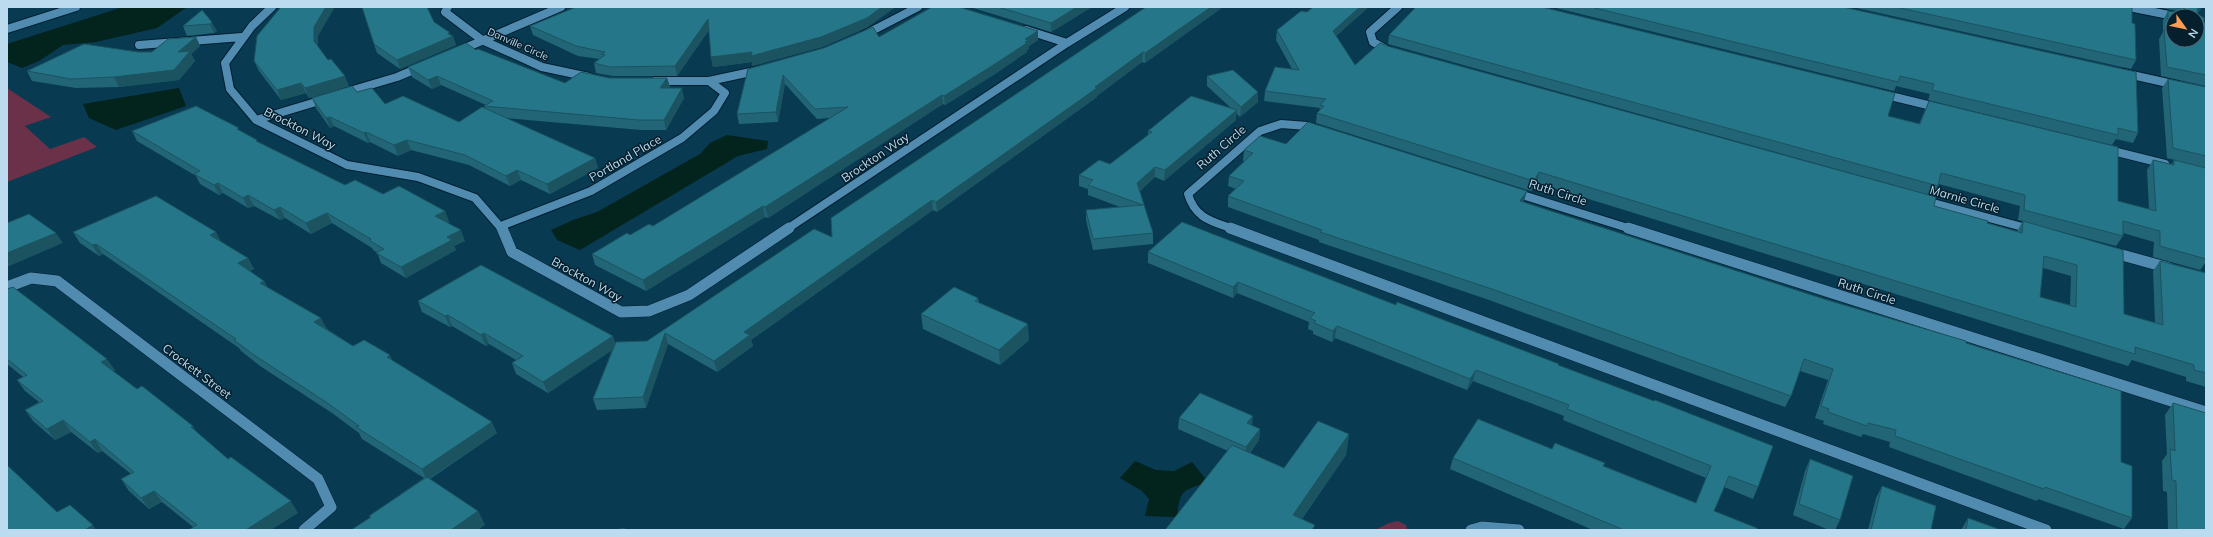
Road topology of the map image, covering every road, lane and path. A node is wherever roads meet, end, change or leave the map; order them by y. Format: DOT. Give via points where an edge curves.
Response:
graph roads {
  1 [pos="76,7"];
  2 [pos="272,7"];
  3 [pos="448,7"];
  4 [pos="561,7"];
  5 [pos="918,7"];
  6 [pos="1125,7"];
  7 [pos="1398,7"];
  8 [pos="2129,7"];
  9 [pos="2165,14"];
  10 [pos="1016,27"];
  11 [pos="7,29"];
  12 [pos="242,37"];
  13 [pos="859,37"];
  14 [pos="482,40"];
  15 [pos="1067,43"];
  16 [pos="139,45"];
  17 [pos="1395,52"];
  18 [pos="447,56"];
  19 [pos="426,65"];
  20 [pos="768,68"];
  21 [pos="2113,71"];
  22 [pos="597,79"];
  23 [pos="709,81"];
  24 [pos="650,82"];
  25 [pos="2183,86"];
  26 [pos="1875,92"];
  27 [pos="1952,111"];
  28 [pos="256,120"];
  29 [pos="1330,133"];
  30 [pos="2098,148"];
  31 [pos="2175,166"];
  32 [pos="1505,189"];
  33 [pos="1915,198"];
  34 [pos="501,226"];
  35 [pos="2038,232"];
  36 [pos="2099,249"];
  37 [pos="2175,270"];
  38 [pos="7,287"];
  39 [pos="2206,412"];
  40 [pos="304,530"];
  41 [pos="1471,530"];
  42 [pos="1519,530"];
  43 [pos="2046,530"];
  1 -- 11 [label="street"];
  2 -- 12 [label="street, Brockton Way" via="260,16"];
  3 -- 14 [label="street, Danville Circle" via="445,12"];
  4 -- 14 [label="street"];
  5 -- 13 [label="street"];
  6 -- 15 [label="street, Brockton Way"];
  7 -- 17 [label="street" via="1370,32 1373,42"];
  8 -- 9 [label="street"];
  10 -- 15 [label="street"];
  12 -- 16 [label="street"];
  12 -- 28 [label="street, Brockton Way" via="225,63 230,89"];
  14 -- 18 [label="street"];
  14 -- 22 [label="street, Danville Circle" via="542,67"];
  15 -- 34 [label="street, Brockton Way" via="689,295 648,311 621,312 512,252"];
  19 -- 28 [label="street" via="397,77"];
  20 -- 23 [label="street"];
  21 -- 25 [label="street"];
  23 -- 24 [label="street"];
  23 -- 34 [label="street, Portland Place" via="725,93 714,111 682,138 591,191"];
  26 -- 27 [label="street"];
  28 -- 34 [label="street, Brockton Way" via="347,165 418,177 474,198"];
  29 -- 43 [label="street, Ruth Circle" via="1307,126 1281,124 1260,131 1188,194 1192,208 1207,220"];
  30 -- 31 [label="street"];
  32 -- 39 [label="street, Ruth Circle"];
  33 -- 35 [label="street, Marnie Circle"];
  36 -- 37 [label="street"];
  38 -- 40 [label="street, Crockett Street" via="31,278 57,281 312,474 318,479 331,507"];
  41 -- 42 [label="street" via="1482,527"];
}
